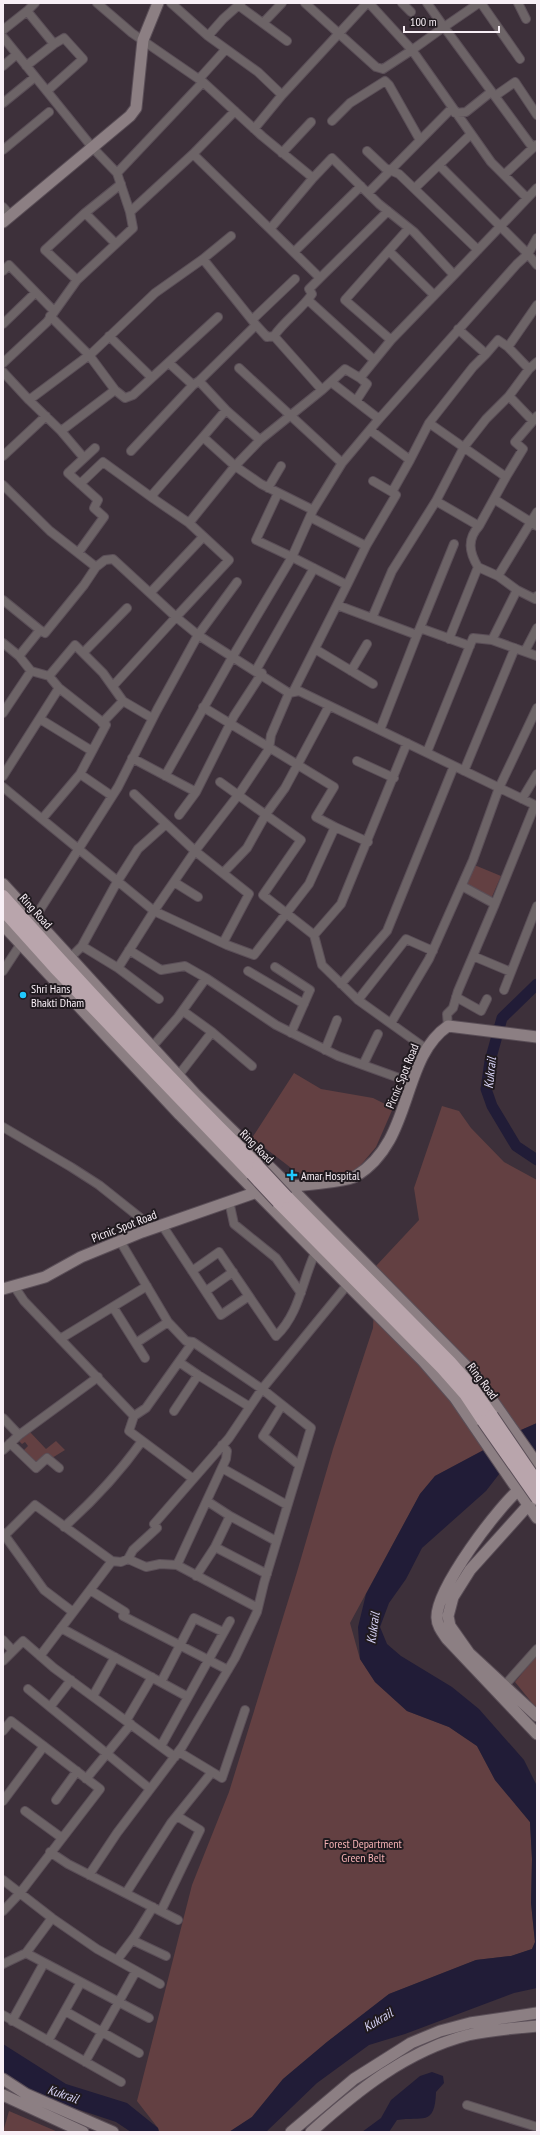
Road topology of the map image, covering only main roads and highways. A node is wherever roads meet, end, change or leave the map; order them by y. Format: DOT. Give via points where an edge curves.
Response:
graph roads {
  1 [pos="3,896"];
  2 [pos="3,910"];
  3 [pos="255,1171"];
  4 [pos="487,1419"];
  5 [pos="537,1482"];
  6 [pos="534,1500"];
  1 -- 3 [label="highway, Ring Road"];
  2 -- 3 [label="highway, Ring Road" via="55,968"];
  3 -- 4 [label="highway, Ring Road, bridge"];
  4 -- 5 [label="highway, bridge"];
  4 -- 6 [label="highway, bridge"];
}
